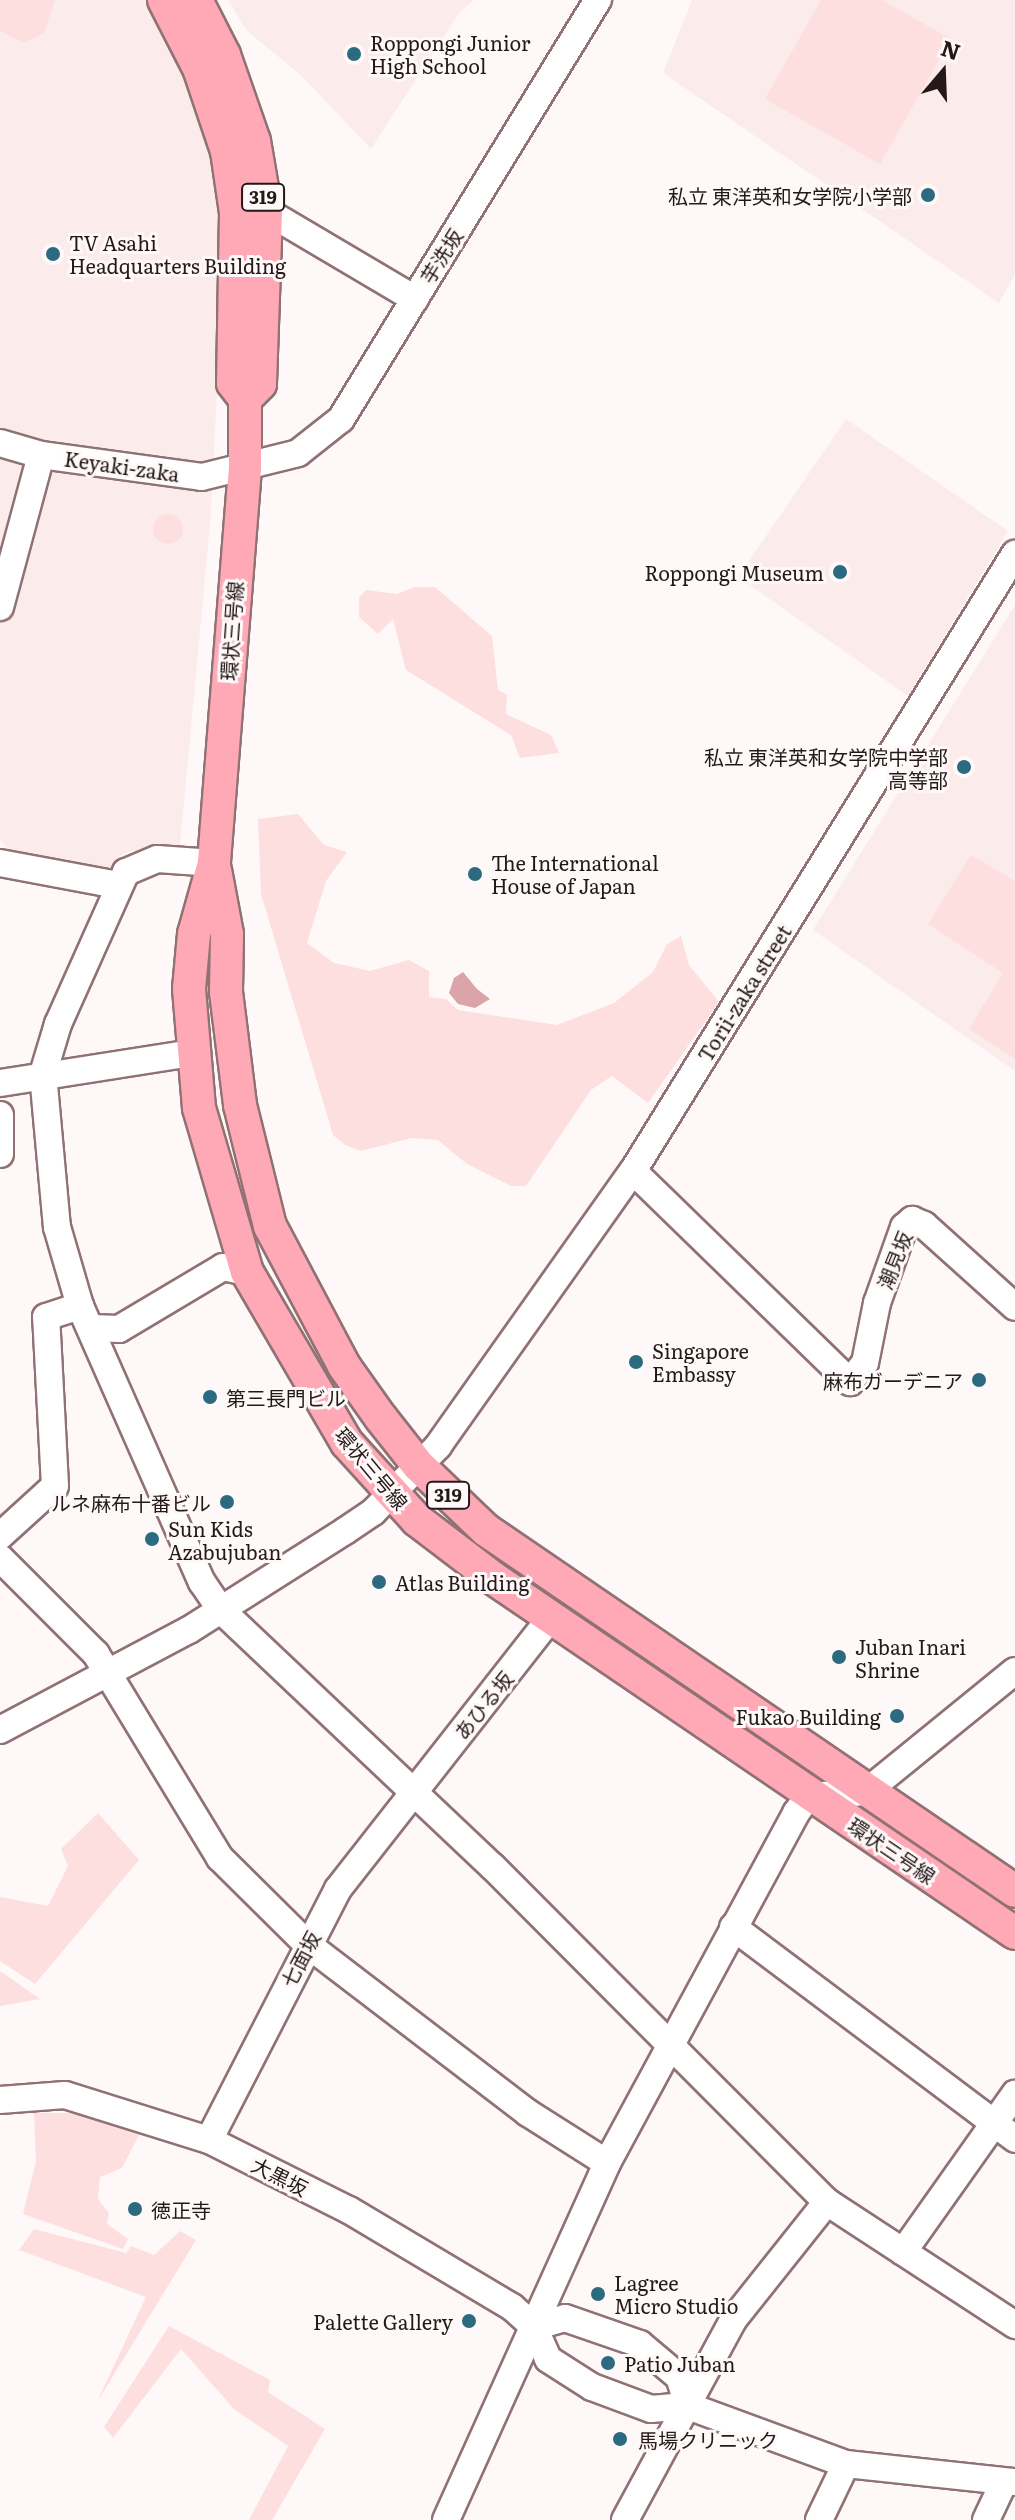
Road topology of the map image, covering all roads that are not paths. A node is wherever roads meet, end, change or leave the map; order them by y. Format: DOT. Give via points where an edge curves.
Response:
graph roads {
  1 [pos="164,0"];
  2 [pos="196,0"];
  3 [pos="598,0"];
  4 [pos="266,211"];
  5 [pos="415,299"];
  6 [pos="245,399"];
  7 [pos="0,443"];
  8 [pos="41,455"];
  9 [pos="245,468"];
  10 [pos="1015,554"];
  11 [pos="0,607"];
  12 [pos="0,863"];
  13 [pos="214,863"];
  14 [pos="117,885"];
  15 [pos="192,1053"];
  16 [pos="43,1074"];
  17 [pos="0,1083"];
  18 [pos="0,1115"];
  19 [pos="0,1154"];
  20 [pos="633,1171"];
  21 [pos="247,1272"];
  22 [pos="1015,1307"];
  23 [pos="86,1317"];
  24 [pos="418,1465"];
  25 [pos="391,1495"];
  26 [pos="0,1536"];
  27 [pos="0,1558"];
  28 [pos="221,1610"];
  29 [pos="551,1617"];
  30 [pos="1015,1671"];
  31 [pos="106,1676"];
  32 [pos="0,1730"];
  33 [pos="866,1792"];
  34 [pos="413,1793"];
  35 [pos="809,1796"];
  36 [pos="1015,1891"];
  37 [pos="733,1927"];
  38 [pos="1015,1933"];
  39 [pos="307,1944"];
  40 [pos="669,2044"];
  41 [pos="1015,2094"];
  42 [pos="0,2100"];
  43 [pos="1005,2132"];
  44 [pos="209,2140"];
  45 [pos="607,2163"];
  46 [pos="827,2202"];
  47 [pos="903,2252"];
  48 [pos="1015,2325"];
  49 [pos="534,2327"];
  50 [pos="688,2406"];
  51 [pos="846,2464"];
  52 [pos="1009,2482"];
  53 [pos="446,2520"];
  54 [pos="625,2520"];
  55 [pos="819,2520"];
  56 [pos="986,2520"];
  1 -- 6 [label="main road, 環状三号線 / 319" via="199,68 227,151 236,213 233,383"];
  2 -- 4 [label="main road, 環状三号線 / 319" via="224,55 254,141"];
  3 -- 5 [label="street, 芋洗坂"];
  4 -- 5 [label="street"];
  4 -- 6 [label="main road, 環状三号線 / 319" via="260,384"];
  5 -- 9 [label="street, 芋洗坂" via="341,419 298,453"];
  6 -- 9 [label="main road, 環状三号線 / 319"];
  7 -- 8 [label="street, Keyaki-zaka"];
  8 -- 9 [label="street, Keyaki-zaka" via="202,477"];
  8 -- 11 [label="street"];
  9 -- 13 [label="main road, 環状三号線 / 319"];
  10 -- 20 [label="street, Torii-zaka street"];
  12 -- 14 [label="street"];
  13 -- 14 [label="street" via="157,859 126,872"];
  13 -- 15 [label="main road, 環状三号線 / 319" via="194,934 189,989"];
  13 -- 24 [label="main road, 環状三号線 / 319" via="227,934 226,992 238,1092 270,1226 344,1366"];
  14 -- 16 [label="street" via="58,1024"];
  15 -- 16 [label="street"];
  15 -- 21 [label="main road, 環状三号線 / 319" via="199,1108"];
  16 -- 17 [label="street"];
  16 -- 23 [label="street" via="57,1227"];
  18 -- 19 [label="street"];
  20 -- 22 [label="street, 潮見坂" via="850,1382 865,1363 877,1303 904,1227 912,1220"];
  20 -- 24 [label="street, Torii-zaka street" via="438,1446"];
  21 -- 23 [label="street" via="223,1267 119,1329"];
  21 -- 25 [label="main road, 環状三号線 / 319" via="310,1386"];
  23 -- 26 [label="street" via="46,1317 55,1486"];
  23 -- 28 [label="street" via="202,1582"];
  24 -- 25 [label="street, Torii-zaka street"];
  24 -- 33 [label="main road, 環状三号線 / 319" via="503,1543"];
  25 -- 28 [label="street, Torii-zaka street" via="345,1531"];
  25 -- 29 [label="main road, 環状三号線 / 319" via="456,1551"];
  27 -- 31 [label="street" via="96,1654"];
  28 -- 31 [label="street, Torii-zaka street"];
  28 -- 34 [label="street"];
  29 -- 34 [label="street, あひる坂"];
  29 -- 35 [label="main road, 環状三号線 / 319"];
  30 -- 33 [label="street"];
  31 -- 32 [label="street, Torii-zaka street"];
  31 -- 39 [label="street" via="220,1858"];
  33 -- 35 [label="street"];
  33 -- 36 [label="main road, 環状三号線 / 319"];
  34 -- 39 [label="street, 七面坂" via="338,1889"];
  34 -- 40 [label="street"];
  35 -- 37 [label="street"];
  35 -- 38 [label="main road, 環状三号線 / 319"];
  37 -- 40 [label="street"];
  37 -- 43 [label="street"];
  39 -- 44 [label="street, 七面坂"];
  39 -- 45 [label="street" via="528,2113"];
  40 -- 45 [label="street"];
  40 -- 46 [label="street"];
  41 -- 43 [label="street"];
  42 -- 44 [label="street, 大黒坂" via="65,2095"];
  43 -- 47 [label="street"];
  44 -- 49 [label="street, 大黒坂" via="349,2210 512,2307"];
  45 -- 49 [label="street"];
  46 -- 47 [label="street"];
  46 -- 50 [label="street" via="733,2320"];
  47 -- 48 [label="street"];
  49 -- 50 [label="street" via="548,2359 592,2387 651,2409"];
  49 -- 50 [label="street" via="565,2318 640,2344 679,2377"];
  49 -- 53 [label="street"];
  50 -- 51 [label="street"];
  50 -- 54 [label="street"];
  51 -- 52 [label="street"];
  51 -- 55 [label="street"];
  52 -- 56 [label="street"];
}
